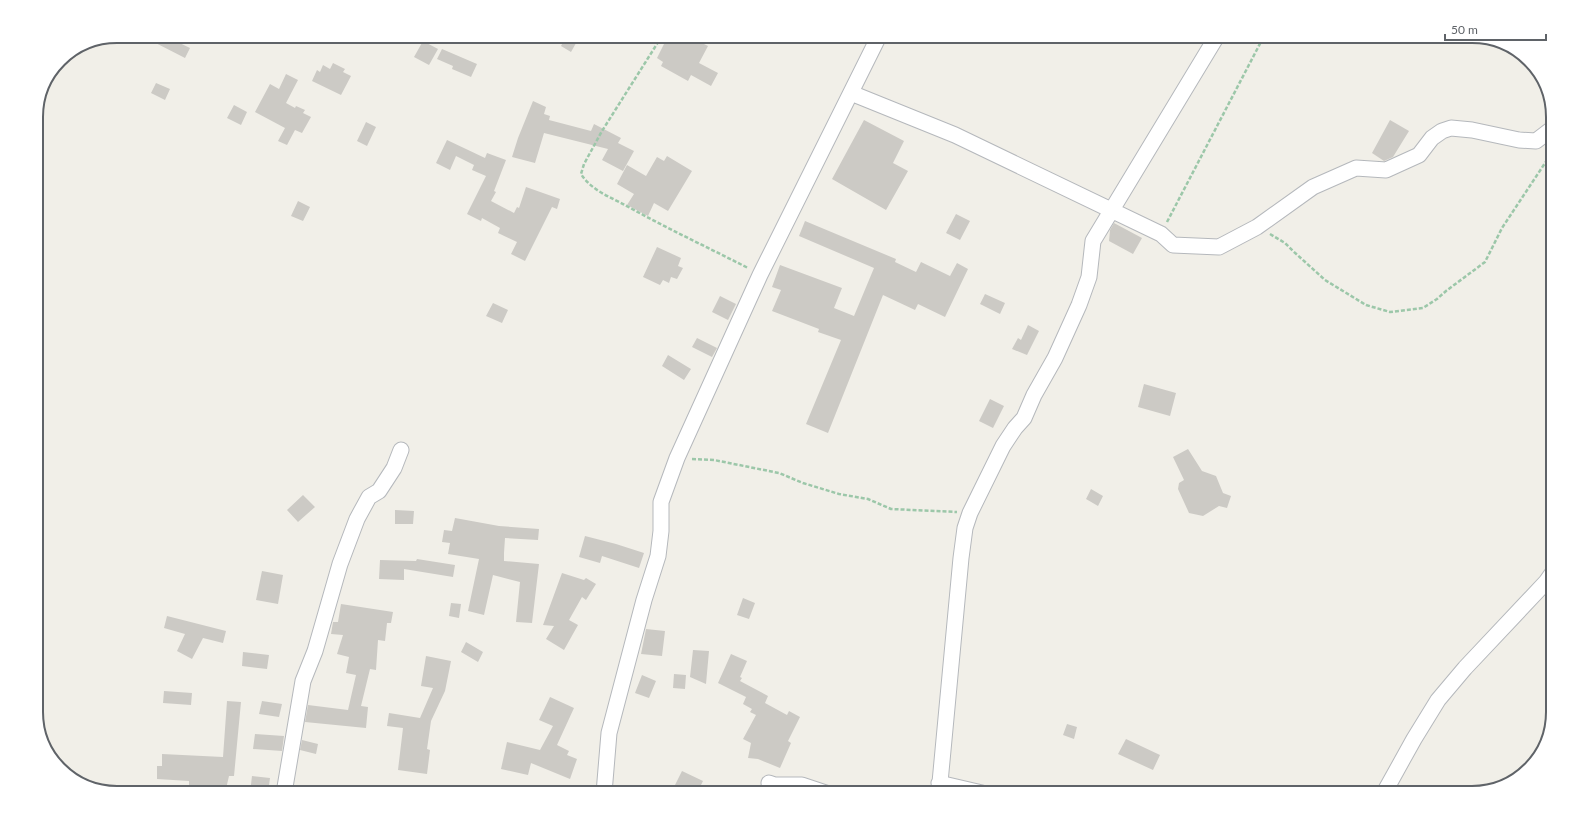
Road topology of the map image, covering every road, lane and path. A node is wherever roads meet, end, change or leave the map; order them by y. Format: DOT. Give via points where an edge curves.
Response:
graph roads {
  1 [pos="658,43"];
  2 [pos="876,43"];
  3 [pos="1213,43"];
  4 [pos="1260,43"];
  5 [pos="851,93"];
  6 [pos="1546,133"];
  7 [pos="1546,162"];
  8 [pos="1112,210"];
  9 [pos="1257,227"];
  10 [pos="1161,234"];
  11 [pos="760,275"];
  12 [pos="401,450"];
  13 [pos="677,458"];
  14 [pos="970,513"];
  15 [pos="1546,582"];
  16 [pos="769,783"];
  17 [pos="285,786"];
  18 [pos="605,786"];
  19 [pos="775,786"];
  20 [pos="775,786"];
  21 [pos="805,786"];
  22 [pos="939,786"];
  23 [pos="1388,786"];
  1 -- 11 [label="path" via="602,131 581,174 586,182 602,192"];
  2 -- 5 [label="street"];
  3 -- 8 [label="street"];
  4 -- 10 [label="path"];
  5 -- 8 [label="street" via="955,135"];
  5 -- 11 [label="street"];
  6 -- 9 [label="street" via="1536,141 1451,128 1432,138 1419,155 1386,170 1356,168 1314,187"];
  7 -- 9 [label="path" via="1502,228 1485,262 1423,308 1390,312 1366,305 1325,280 1285,242"];
  8 -- 10 [label="street"];
  8 -- 14 [label="street" via="1093,241 1089,277 1055,358 1024,418 1004,446"];
  9 -- 10 [label="street" via="1219,247 1173,244"];
  11 -- 13 [label="street"];
  12 -- 17 [label="street" via="394,468 379,491 369,497 357,519 340,564 315,651 303,681"];
  13 -- 14 [label="path" via="714,460 779,473 839,494 868,499 891,509"];
  13 -- 18 [label="street" via="662,502 658,556 609,733"];
  14 -- 22 [label="street" via="961,558"];
  15 -- 23 [label="street" via="1464,668 1438,700"];
  16 -- 20 [label="street"];
  19 -- 21 [label="street"];
}
